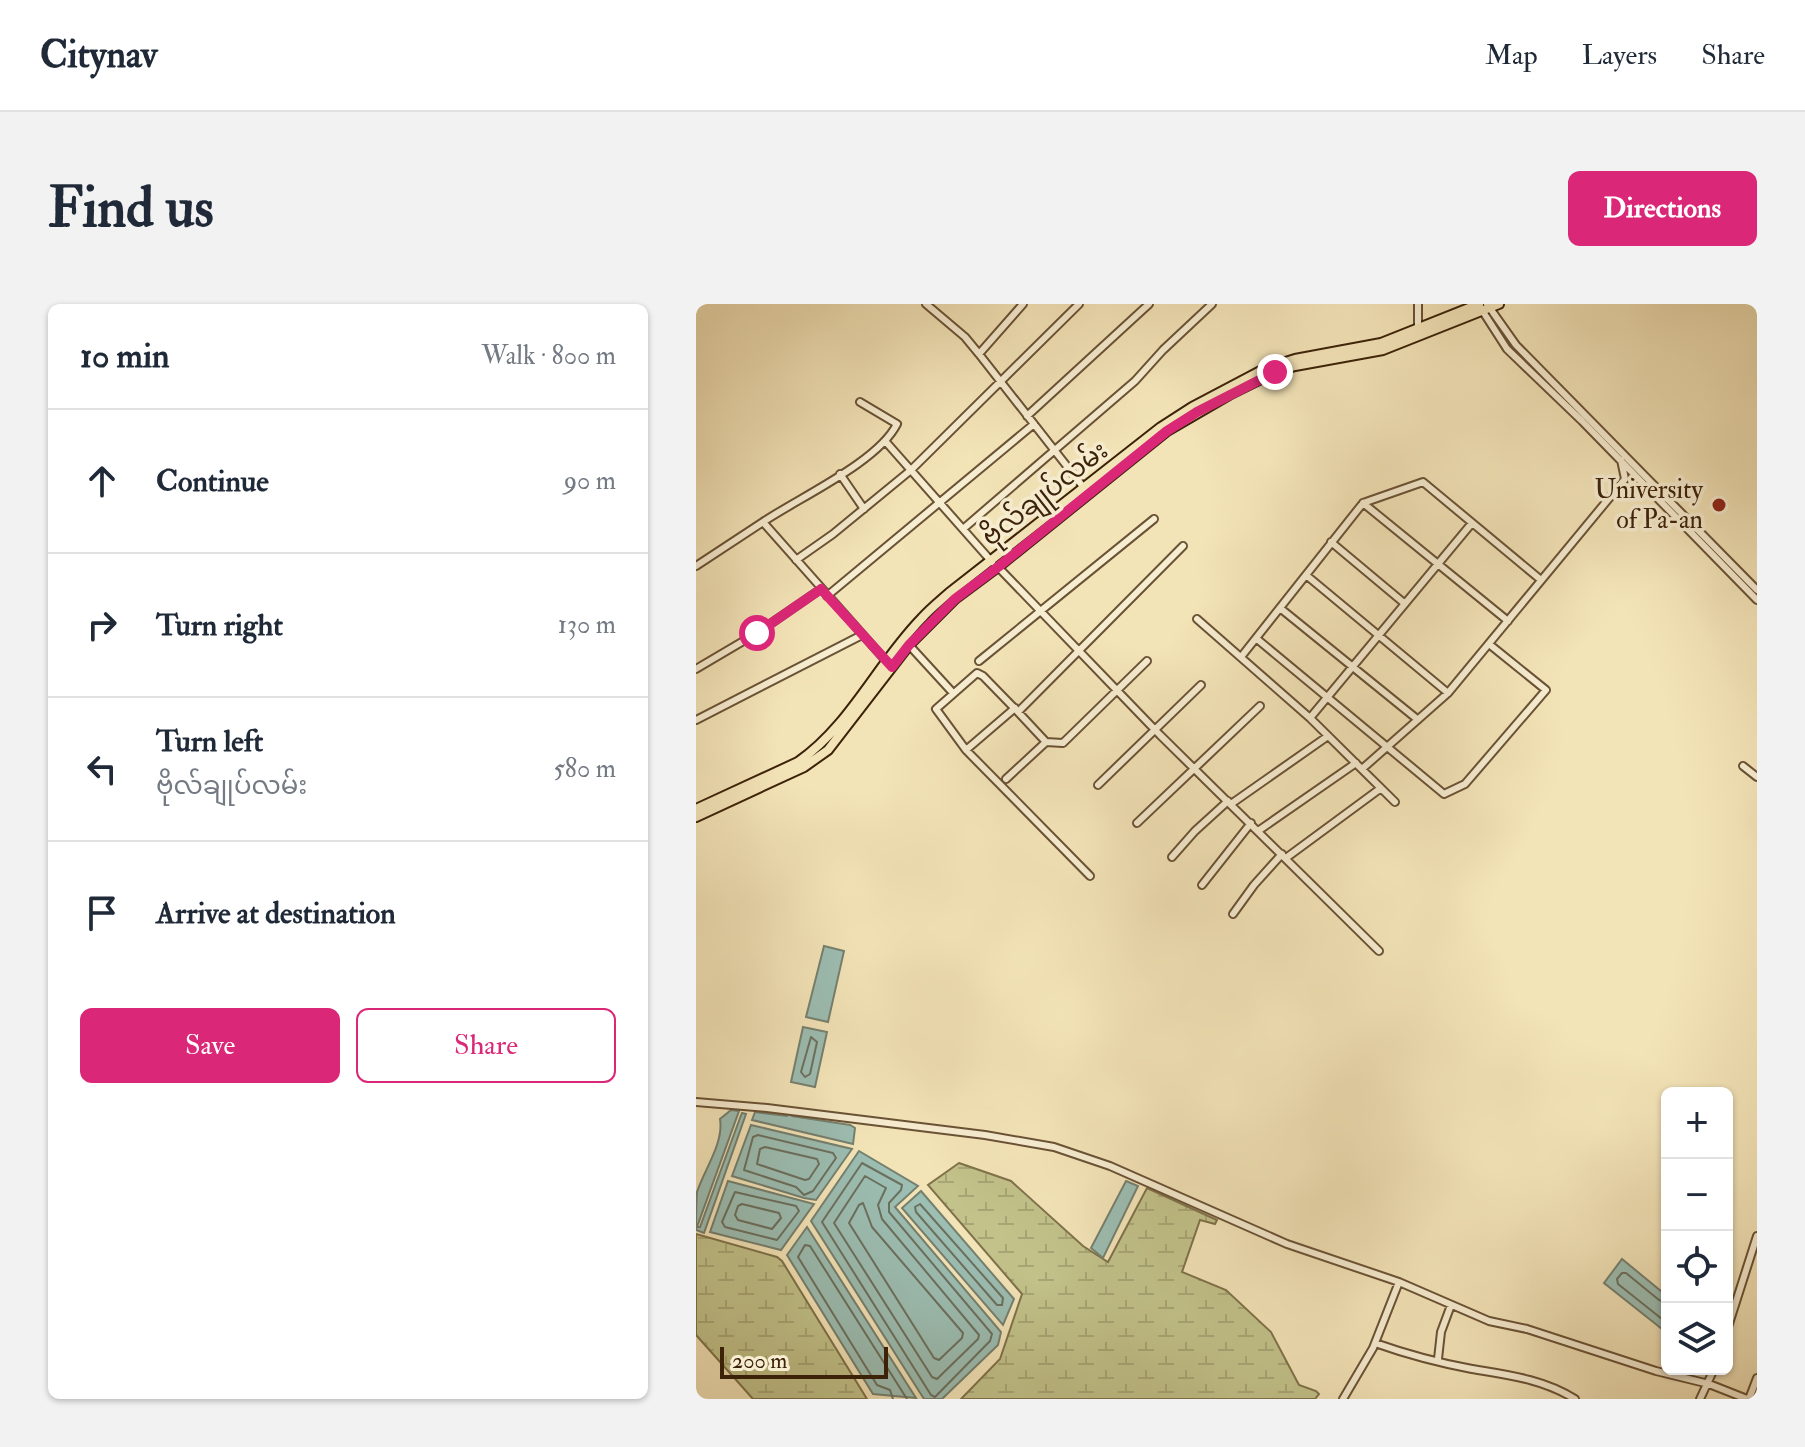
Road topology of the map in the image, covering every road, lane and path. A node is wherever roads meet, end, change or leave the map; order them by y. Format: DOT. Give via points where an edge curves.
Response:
graph roads {
  1 [pos="926,304"];
  2 [pos="1023,304"];
  3 [pos="1079,304"];
  4 [pos="1149,304"];
  5 [pos="1212,304"];
  6 [pos="1418,304"];
  7 [pos="1499,304"];
  8 [pos="1479,306"];
  9 [pos="1418,329"];
  10 [pos="979,354"];
  11 [pos="1000,380"];
  12 [pos="1555,383"];
  13 [pos="1549,389"];
  14 [pos="860,402"];
  15 [pos="1588,415"];
  16 [pos="1027,416"];
  17 [pos="1582,421"];
  18 [pos="1034,424"];
  19 [pos="886,442"];
  20 [pos="1054,450"];
  21 [pos="1621,460"];
  22 [pos="911,470"];
  23 [pos="840,474"];
  24 [pos="1084,488"];
  25 [pos="939,503"];
  26 [pos="1363,503"];
  27 [pos="864,509"];
  28 [pos="1154,519"];
  29 [pos="763,522"];
  30 [pos="1472,523"];
  31 [pos="963,529"];
  32 [pos="1331,542"];
  33 [pos="1183,546"];
  34 [pos="796,560"];
  35 [pos="995,564"];
  36 [pos="1439,564"];
  37 [pos="696,566"];
  38 [pos="1306,575"];
  39 [pos="1541,580"];
  40 [pos="1744,582"];
  41 [pos="821,589"];
  42 [pos="1757,590"];
  43 [pos="827,596"];
  44 [pos="1757,600"];
  45 [pos="1404,603"];
  46 [pos="1280,608"];
  47 [pos="1040,611"];
  48 [pos="1197,619"];
  49 [pos="1508,621"];
  50 [pos="1378,634"];
  51 [pos="862,635"];
  52 [pos="1257,639"];
  53 [pos="1489,644"];
  54 [pos="909,645"];
  55 [pos="1079,652"];
  56 [pos="1241,657"];
  57 [pos="979,661"];
  58 [pos="1147,661"];
  59 [pos="889,665"];
  60 [pos="1352,667"];
  61 [pos="696,669"];
  62 [pos="1201,685"];
  63 [pos="1117,691"];
  64 [pos="953,693"];
  65 [pos="1448,693"];
  66 [pos="1327,698"];
  67 [pos="1260,706"];
  68 [pos="1016,710"];
  69 [pos="1310,718"];
  70 [pos="1417,719"];
  71 [pos="696,720"];
  72 [pos="1154,729"];
  73 [pos="1328,736"];
  74 [pos="1046,742"];
  75 [pos="1384,747"];
  76 [pos="966,750"];
  77 [pos="1359,766"];
  78 [pos="1743,766"];
  79 [pos="1194,768"];
  80 [pos="1757,777"];
  81 [pos="1006,779"];
  82 [pos="1098,785"];
  83 [pos="1381,788"];
  84 [pos="1229,802"];
  85 [pos="1395,802"];
  86 [pos="696,809"];
  87 [pos="696,817"];
  88 [pos="1137,823"];
  89 [pos="1251,823"];
  90 [pos="1258,831"];
  91 [pos="1284,856"];
  92 [pos="1172,857"];
  93 [pos="1090,876"];
  94 [pos="1202,885"];
  95 [pos="1233,914"];
  96 [pos="1379,951"];
  97 [pos="696,1102"];
  98 [pos="1757,1236"];
  99 [pos="1746,1273"];
  100 [pos="1757,1277"];
  101 [pos="1399,1282"];
  102 [pos="1451,1305"];
  103 [pos="1733,1312"];
  104 [pos="1375,1343"];
  105 [pos="1438,1359"];
  106 [pos="1712,1375"];
  107 [pos="1757,1378"];
  108 [pos="1709,1384"];
  109 [pos="1343,1399"];
  110 [pos="1575,1399"];
  111 [pos="1700,1399"];
  112 [pos="1748,1399"];
  1 -- 10 [label="street"];
  2 -- 10 [label="street"];
  3 -- 11 [label="street"];
  4 -- 16 [label="street"];
  5 -- 20 [label="street" via="1135,381"];
  6 -- 9 [label="street"];
  7 -- 8 [label="main road, ဗိုလ်ချုပ်လမ်း"];
  8 -- 9 [label="main road, ဗိုလ်ချုပ်လမ်း"];
  8 -- 12 [label="street"];
  8 -- 13 [label="street" via="1500,341"];
  8 -- 35 [label="main road, ဗိုလ်ချုပ်လမ်း" via="1383,350 1275,372 1229,395 1167,431"];
  9 -- 24 [label="main road, ဗိုလ်ချုပ်လမ်း" via="1381,343 1266,368 1161,427"];
  10 -- 11 [label="street"];
  11 -- 16 [label="street"];
  11 -- 22 [label="street"];
  12 -- 13 [label="street"];
  12 -- 15 [label="street"];
  13 -- 17 [label="street"];
  14 -- 19 [label="street" via="897,424"];
  15 -- 17 [label="street"];
  15 -- 40 [label="street"];
  16 -- 18 [label="street"];
  17 -- 21 [label="street"];
  18 -- 20 [label="street"];
  18 -- 25 [label="street"];
  19 -- 22 [label="street"];
  19 -- 23 [label="street"];
  20 -- 24 [label="street"];
  20 -- 31 [label="street"];
  21 -- 39 [label="street" via="1625,479"];
  21 -- 40 [label="street"];
  22 -- 25 [label="street"];
  22 -- 27 [label="street"];
  23 -- 27 [label="street"];
  23 -- 29 [label="street"];
  24 -- 35 [label="main road, ဗိုလ်ချုပ်လမ်း"];
  25 -- 31 [label="street"];
  25 -- 43 [label="street"];
  26 -- 30 [label="street" via="1423,482"];
  26 -- 32 [label="street"];
  26 -- 36 [label="street"];
  27 -- 34 [label="street"];
  28 -- 47 [label="street"];
  29 -- 34 [label="street"];
  29 -- 37 [label="street"];
  30 -- 36 [label="street"];
  30 -- 39 [label="street"];
  31 -- 35 [label="street"];
  32 -- 38 [label="street"];
  32 -- 45 [label="street"];
  33 -- 55 [label="street"];
  34 -- 41 [label="street"];
  35 -- 47 [label="street"];
  35 -- 54 [label="main road, ဗိုလ်ချုပ်လမ်း"];
  35 -- 59 [label="main road, ဗိုလ်ချုပ်လမ်း" via="949,593 921,619"];
  36 -- 45 [label="street"];
  36 -- 49 [label="street"];
  38 -- 46 [label="street"];
  38 -- 50 [label="street"];
  39 -- 49 [label="street"];
  40 -- 42 [label="street"];
  40 -- 44 [label="street"];
  41 -- 43 [label="street"];
  41 -- 61 [label="street"];
  43 -- 51 [label="street"];
  45 -- 50 [label="street"];
  46 -- 52 [label="street"];
  46 -- 60 [label="street"];
  47 -- 55 [label="street"];
  47 -- 57 [label="street"];
  48 -- 56 [label="street"];
  49 -- 53 [label="street"];
  50 -- 60 [label="street"];
  50 -- 65 [label="street"];
  51 -- 59 [label="street"];
  51 -- 71 [label="street"];
  52 -- 56 [label="street"];
  52 -- 66 [label="street"];
  53 -- 65 [label="street"];
  53 -- 75 [label="street" via="1546,690 1465,784 1444,794"];
  54 -- 59 [label="main road, ဗိုလ်ချုပ်လမ်း"];
  54 -- 64 [label="street"];
  55 -- 63 [label="street"];
  55 -- 68 [label="street"];
  56 -- 69 [label="street"];
  58 -- 63 [label="street"];
  59 -- 86 [label="main road, ဗိုလ်ချုပ်လမ်း" via="809,754"];
  59 -- 87 [label="main road, ဗိုလ်ချုပ်လမ်း" via="828,750 804,767"];
  60 -- 66 [label="street"];
  60 -- 70 [label="street"];
  62 -- 72 [label="street"];
  63 -- 72 [label="street"];
  63 -- 74 [label="street" via="1063,743"];
  64 -- 68 [label="street" via="977,673"];
  64 -- 76 [label="street" via="937,712"];
  65 -- 70 [label="street"];
  66 -- 69 [label="street"];
  66 -- 75 [label="street"];
  67 -- 79 [label="street"];
  68 -- 74 [label="street"];
  68 -- 76 [label="street"];
  69 -- 73 [label="street"];
  70 -- 75 [label="street"];
  72 -- 79 [label="street"];
  72 -- 82 [label="street"];
  73 -- 77 [label="street"];
  73 -- 84 [label="street"];
  74 -- 81 [label="street"];
  75 -- 77 [label="street"];
  76 -- 93 [label="street"];
  77 -- 83 [label="street"];
  77 -- 90 [label="street"];
  78 -- 80 [label="street"];
  79 -- 84 [label="street"];
  79 -- 88 [label="street"];
  83 -- 85 [label="street"];
  83 -- 91 [label="street"];
  84 -- 89 [label="street"];
  84 -- 92 [label="street"];
  89 -- 90 [label="street"];
  89 -- 94 [label="street"];
  90 -- 91 [label="street"];
  91 -- 95 [label="street"];
  91 -- 96 [label="street"];
  97 -- 101 [label="street" via="1054,1147 1287,1244"];
  98 -- 99 [label="street"];
  99 -- 100 [label="street"];
  99 -- 103 [label="street"];
  101 -- 102 [label="street"];
  101 -- 104 [label="street"];
  102 -- 105 [label="street"];
  102 -- 108 [label="street" via="1489,1321"];
  104 -- 105 [label="street"];
  104 -- 109 [label="street"];
  105 -- 110 [label="street" via="1518,1376"];
  106 -- 108 [label="street"];
  107 -- 112 [label="street"];
  108 -- 111 [label="street"];
  108 -- 112 [label="street"];
}
